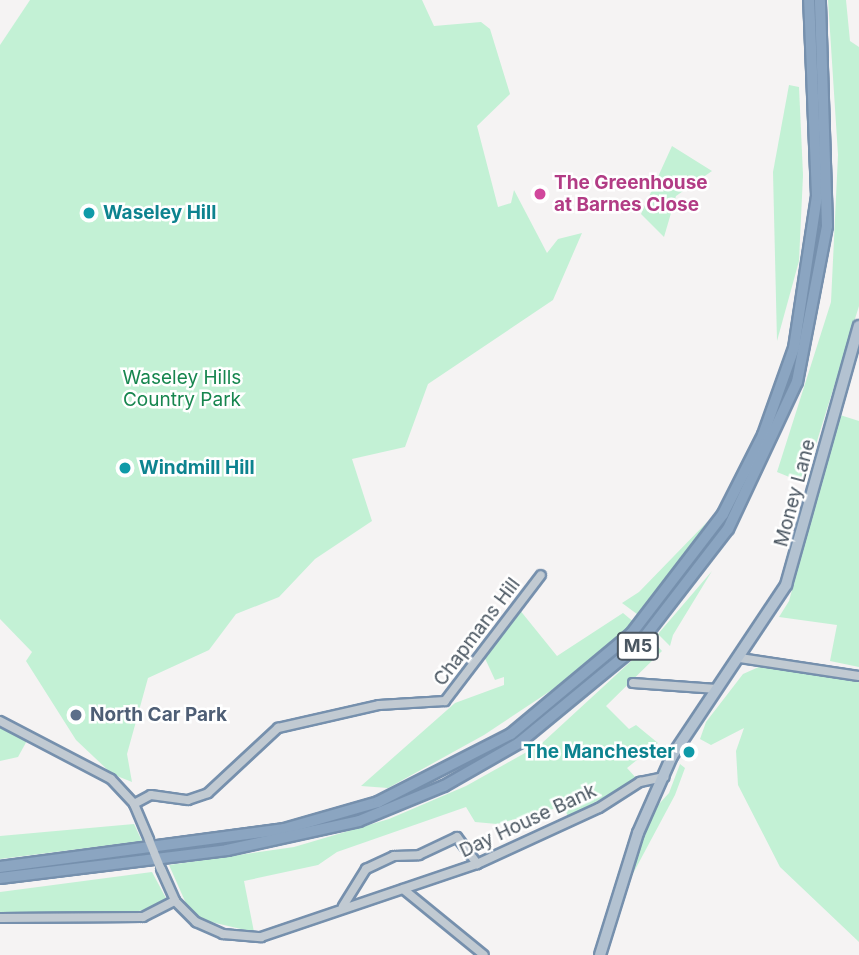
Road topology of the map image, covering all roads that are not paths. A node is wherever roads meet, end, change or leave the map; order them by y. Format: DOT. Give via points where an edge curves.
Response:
graph roads {
  1 [pos="809,0"];
  2 [pos="820,0"];
  3 [pos="859,326"];
  4 [pos="541,575"];
  5 [pos="740,658"];
  6 [pos="859,676"];
  7 [pos="633,683"];
  8 [pos="717,689"];
  9 [pos="0,721"];
  10 [pos="664,777"];
  11 [pos="134,804"];
  12 [pos="477,864"];
  13 [pos="0,867"];
  14 [pos="0,878"];
  15 [pos="402,889"];
  16 [pos="176,901"];
  17 [pos="343,906"];
  18 [pos="0,918"];
  19 [pos="484,955"];
  20 [pos="600,955"];
  1 -- 13 [label="highway, M5" via="817,196 794,348 763,435 723,514 631,634 510,734 378,802 284,830"];
  2 -- 14 [label="highway, M5" via="828,216 800,371 746,498 685,591 646,636 519,743 444,786 359,821 227,850"];
  3 -- 5 [label="main road, Money Lane" via="795,562"];
  4 -- 11 [label="street, Chapmans Hill" via="445,701 379,705 278,728 208,793 188,800 151,795"];
  5 -- 6 [label="street"];
  5 -- 8 [label="main road, Money Lane"];
  7 -- 8 [label="street"];
  8 -- 10 [label="main road, Money Lane"];
  9 -- 11 [label="street" via="75,756"];
  10 -- 12 [label="street, Day House Bank" via="640,782 599,808"];
  10 -- 20 [label="main road, Money Lane" via="619,886"];
  11 -- 16 [label="street, bridge"];
  12 -- 15 [label="street, Day House Bank"];
  12 -- 17 [label="street" via="457,837 419,855 394,856 366,869"];
  15 -- 17 [label="street, Day House Bank"];
  15 -- 19 [label="street"];
  16 -- 17 [label="street, Day House Bank" via="209,930 240,938 287,930"];
  16 -- 18 [label="street" via="144,917"];
}
